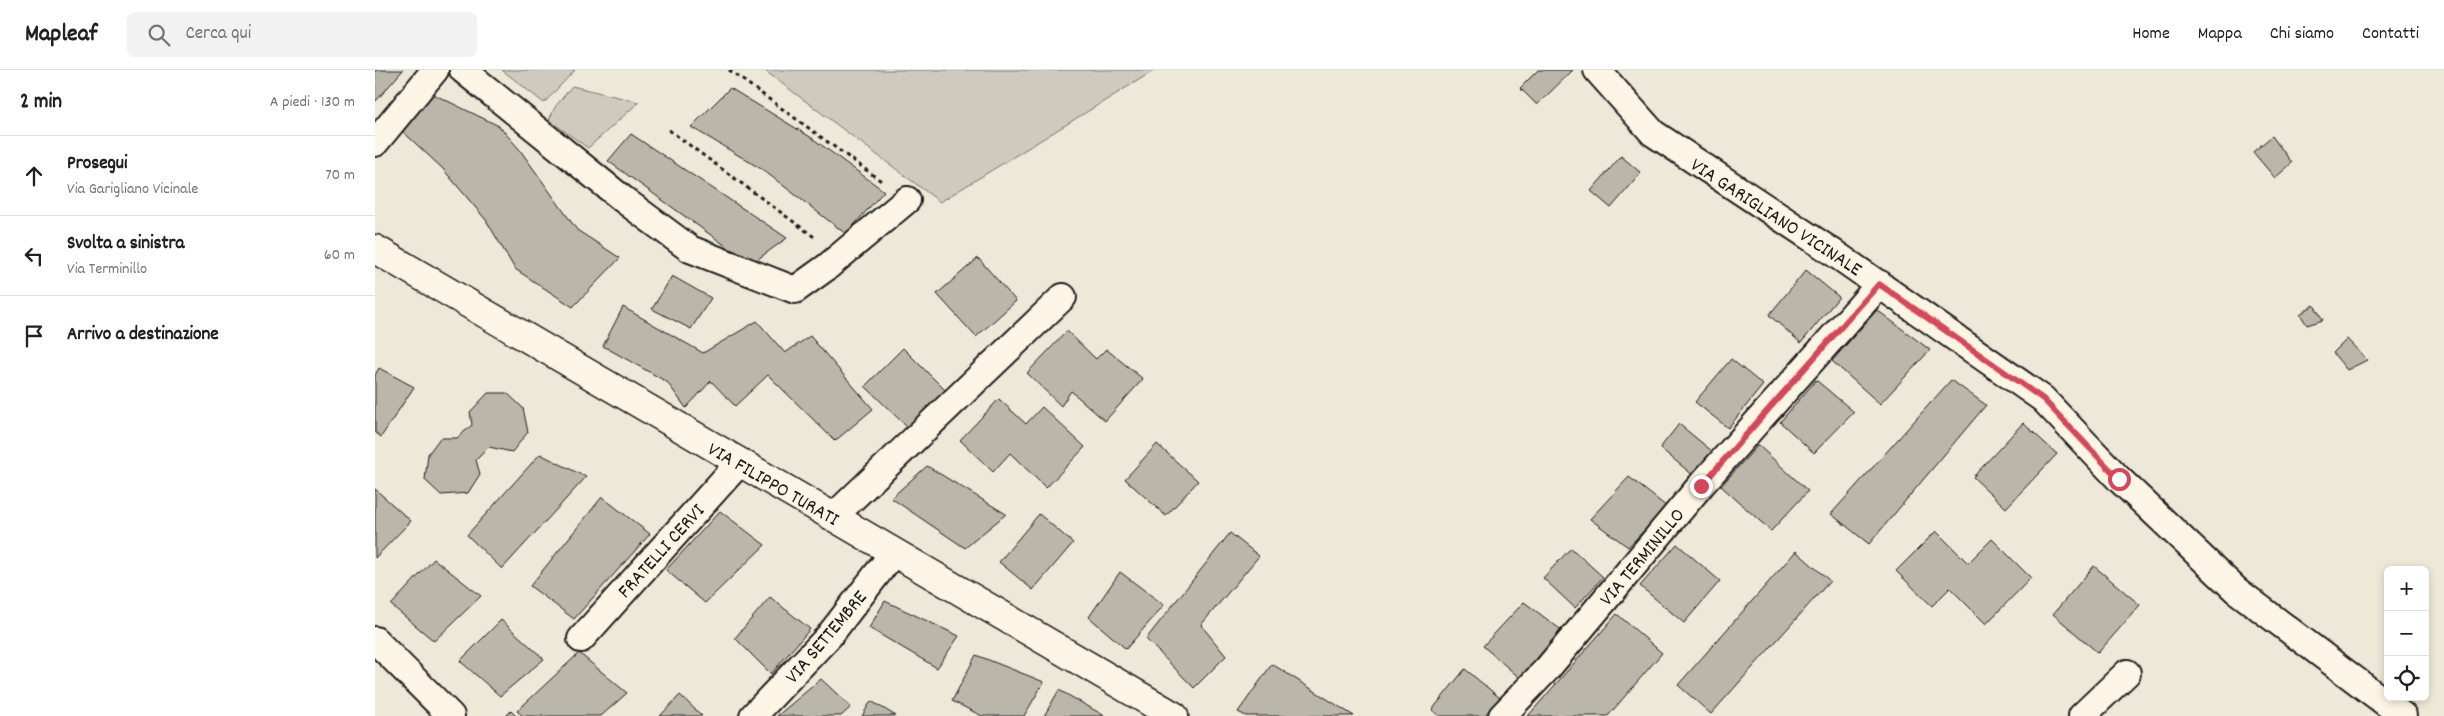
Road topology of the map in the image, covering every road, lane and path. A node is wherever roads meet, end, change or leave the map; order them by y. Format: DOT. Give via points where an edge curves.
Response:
graph roads {
  1 [pos="435,70"];
  2 [pos="463,70"];
  3 [pos="729,70"];
  4 [pos="1597,70"];
  5 [pos="669,130"];
  6 [pos="375,143"];
  7 [pos="907,200"];
  8 [pos="375,249"];
  9 [pos="840,256"];
  10 [pos="1879,284"];
  11 [pos="1063,298"];
  12 [pos="740,462"];
  13 [pos="833,517"];
  14 [pos="894,552"];
  15 [pos="581,639"];
  16 [pos="375,640"];
  17 [pos="2127,672"];
  18 [pos="451,716"];
  19 [pos="753,716"];
  20 [pos="1174,716"];
  21 [pos="1502,716"];
  22 [pos="2082,716"];
  23 [pos="2403,716"];
  1 -- 6 [label="street"];
  2 -- 9 [label="street" via="690,249 795,290"];
  3 -- 7 [label="path"];
  4 -- 10 [label="street, VIA GARIGLIANO VICINALE" via="1653,133"];
  5 -- 9 [label="path"];
  7 -- 9 [label="street"];
  8 -- 12 [label="main road, VIA FILIPPO TURATI"];
  10 -- 21 [label="street, VIA TERMINILLO" via="1701,486 1547,669"];
  10 -- 23 [label="street, VIA GARIGLIANO VICINALE" via="2043,399 2119,479 2236,590"];
  11 -- 13 [label="street"];
  12 -- 13 [label="main road, VIA FILIPPO TURATI"];
  12 -- 15 [label="street, FRATELLI CERVI"];
  13 -- 14 [label="main road, VIA FILIPPO TURATI"];
  14 -- 19 [label="street, VIA SETTEMBRE" via="829,636"];
  14 -- 20 [label="main road, VIA FILIPPO TURATI"];
  16 -- 18 [label="street"];
  17 -- 22 [label="street"];
}
